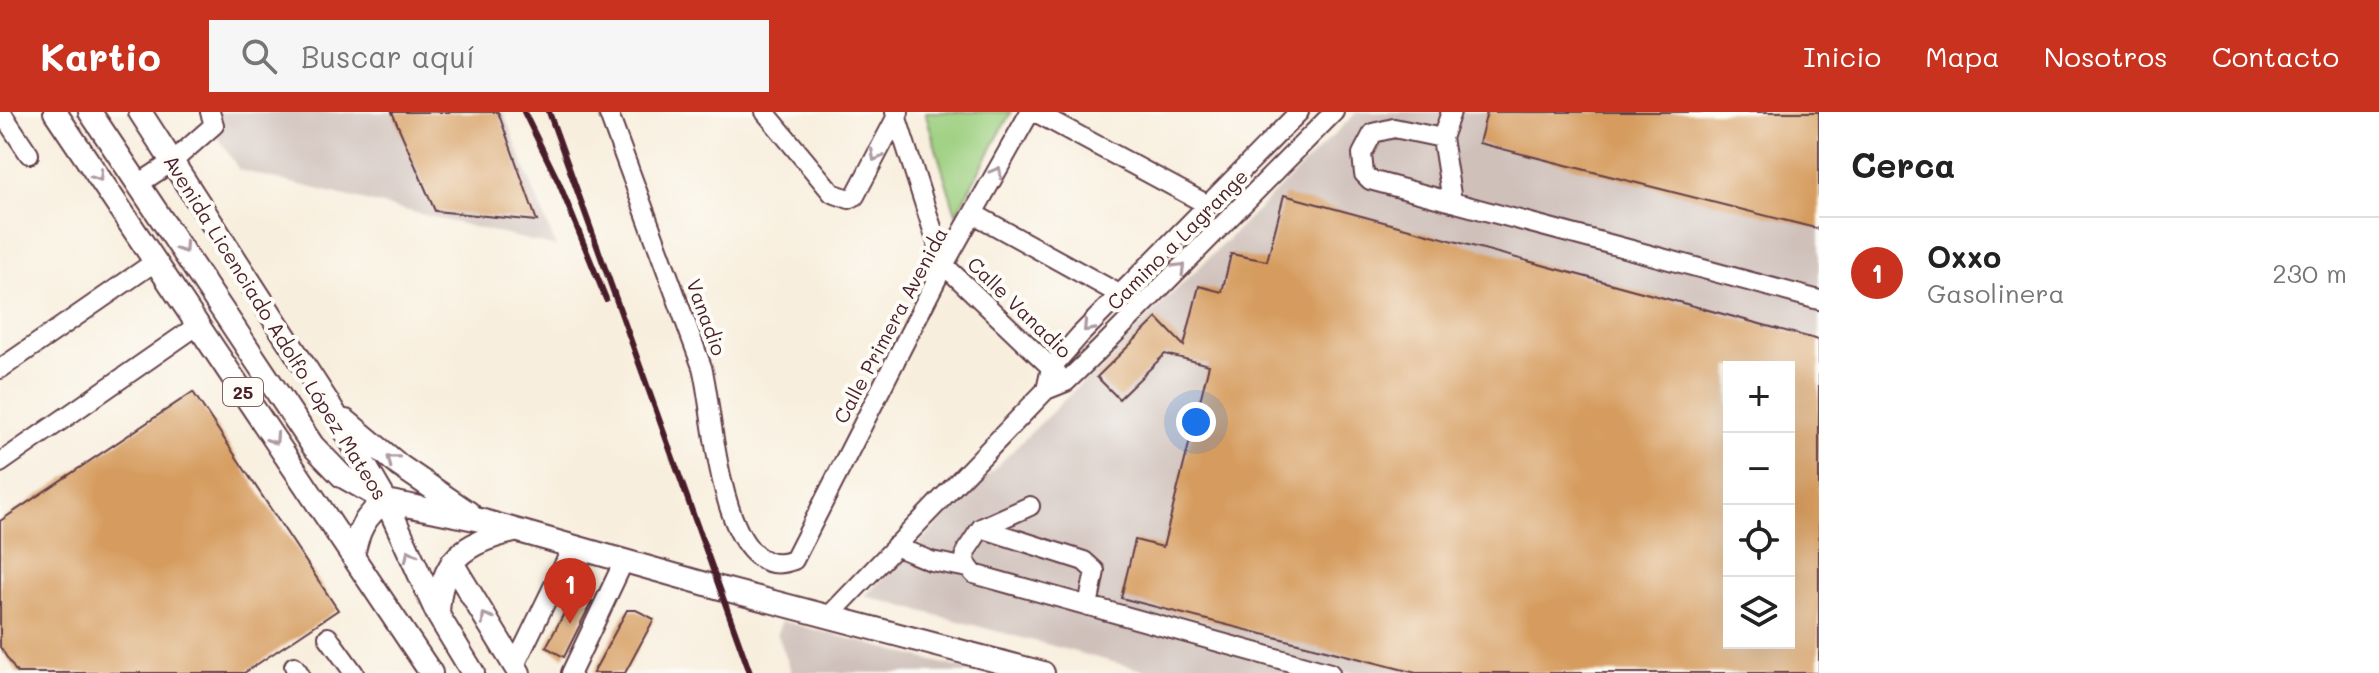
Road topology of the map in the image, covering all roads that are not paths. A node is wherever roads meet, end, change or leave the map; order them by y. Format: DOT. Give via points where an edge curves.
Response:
graph roads {
  1 [pos="1,112"];
  2 [pos="55,112"];
  3 [pos="90,112"];
  4 [pos="140,112"];
  5 [pos="210,112"];
  6 [pos="608,112"];
  7 [pos="765,112"];
  8 [pos="1032,112"];
  9 [pos="1334,112"];
  10 [pos="1451,112"];
  11 [pos="1296,113"];
  12 [pos="897,114"];
  13 [pos="1313,134"];
  14 [pos="1442,138"];
  15 [pos="29,154"];
  16 [pos="172,162"];
  17 [pos="140,183"];
  18 [pos="1452,201"];
  19 [pos="1208,205"];
  20 [pos="974,214"];
  21 [pos="156,261"];
  22 [pos="944,265"];
  23 [pos="1119,294"];
  24 [pos="1819,300"];
  25 [pos="198,325"];
  26 [pos="1051,368"];
  27 [pos="0,369"];
  28 [pos="1066,382"];
  29 [pos="1046,390"];
  30 [pos="332,409"];
  31 [pos="0,463"];
  32 [pos="386,501"];
  33 [pos="1030,506"];
  34 [pos="480,520"];
  35 [pos="981,528"];
  36 [pos="517,531"];
  37 [pos="901,540"];
  38 [pos="573,546"];
  39 [pos="353,557"];
  40 [pos="794,560"];
  41 [pos="624,561"];
  42 [pos="452,563"];
  43 [pos="968,568"];
  44 [pos="1088,606"];
  45 [pos="438,615"];
  46 [pos="828,617"];
  47 [pos="328,637"];
  48 [pos="517,669"];
  49 [pos="354,673"];
  50 [pos="431,673"];
  51 [pos="473,673"];
  52 [pos="571,673"];
  53 [pos="1043,673"];
  54 [pos="1330,673"];
  1 -- 15 [label="street"];
  2 -- 21 [label="main road, 25, one-way"];
  3 -- 17 [label="main road"];
  4 -- 16 [label="main road, Avenida Licenciado Adolfo López Mateos"];
  5 -- 16 [label="street" via="214,125"];
  6 -- 40 [label="street, Vanadio" via="702,367 718,470 744,542 766,564"];
  12 -- 7 [label="street, one-way" via="855,196 845,199 832,193"];
  8 -- 19 [label="street"];
  20 -- 8 [label="street, Calle Primera Avenida, one-way"];
  9 -- 13 [label="street, Camino a Lagrange"];
  10 -- 14 [label="street"];
  11 -- 13 [label="street"];
  11 -- 19 [label="street, Camino a Lagrange"];
  12 -- 22 [label="street"];
  28 -- 13 [label="street, Camino a Lagrange, one-way"];
  14 -- 18 [label="street"];
  14 -- 18 [label="street" via="1382,128 1365,144 1362,164 1370,180"];
  16 -- 17 [label="street"];
  16 -- 30 [label="main road, Avenida Licenciado Adolfo López Mateos"];
  17 -- 32 [label="main road, one-way" via="313,446 342,476"];
  18 -- 24 [label="street"];
  19 -- 23 [label="street, Camino a Lagrange"];
  20 -- 22 [label="street, Calle Primera Avenida"];
  20 -- 23 [label="street"];
  21 -- 25 [label="main road, 25"];
  21 -- 27 [label="street"];
  22 -- 26 [label="street, Calle Vanadio"];
  22 -- 40 [label="street, Calle Primera Avenida"];
  23 -- 26 [label="street, Camino a Lagrange, one-way"];
  25 -- 31 [label="street"];
  25 -- 39 [label="main road, 25, one-way"];
  26 -- 28 [label="street, Calle Vanadio"];
  26 -- 29 [label="street, Camino a Lagrange"];
  28 -- 29 [label="street, Camino a Lagrange"];
  29 -- 37 [label="street, Camino a Lagrange"];
  30 -- 32 [label="main road, Avenida Licenciado Adolfo López Mateos"];
  34 -- 30 [label="main road, one-way" via="400,466"];
  32 -- 34 [label="main road"];
  32 -- 39 [label="main road" via="360,529"];
  45 -- 32 [label="main road, Avenida Licenciado Adolfo López Mateos, one-way"];
  33 -- 35 [label="street"];
  34 -- 36 [label="main road"];
  35 -- 43 [label="street" via="966,551"];
  35 -- 44 [label="street" via="1090,564 1096,577"];
  36 -- 38 [label="main road"];
  36 -- 42 [label="main road" via="479,541"];
  37 -- 43 [label="street"];
  37 -- 46 [label="street, Camino a Lagrange"];
  38 -- 41 [label="main road"];
  38 -- 48 [label="street"];
  39 -- 50 [label="main road, 25"];
  41 -- 46 [label="main road"];
  41 -- 52 [label="street"];
  42 -- 45 [label="main road" via="443,578"];
  48 -- 42 [label="main road, one-way"];
  43 -- 44 [label="street"];
  44 -- 54 [label="street"];
  45 -- 51 [label="main road, Avenida Licenciado Adolfo López Mateos"];
  46 -- 53 [label="main road"];
  47 -- 49 [label="street"];
}
